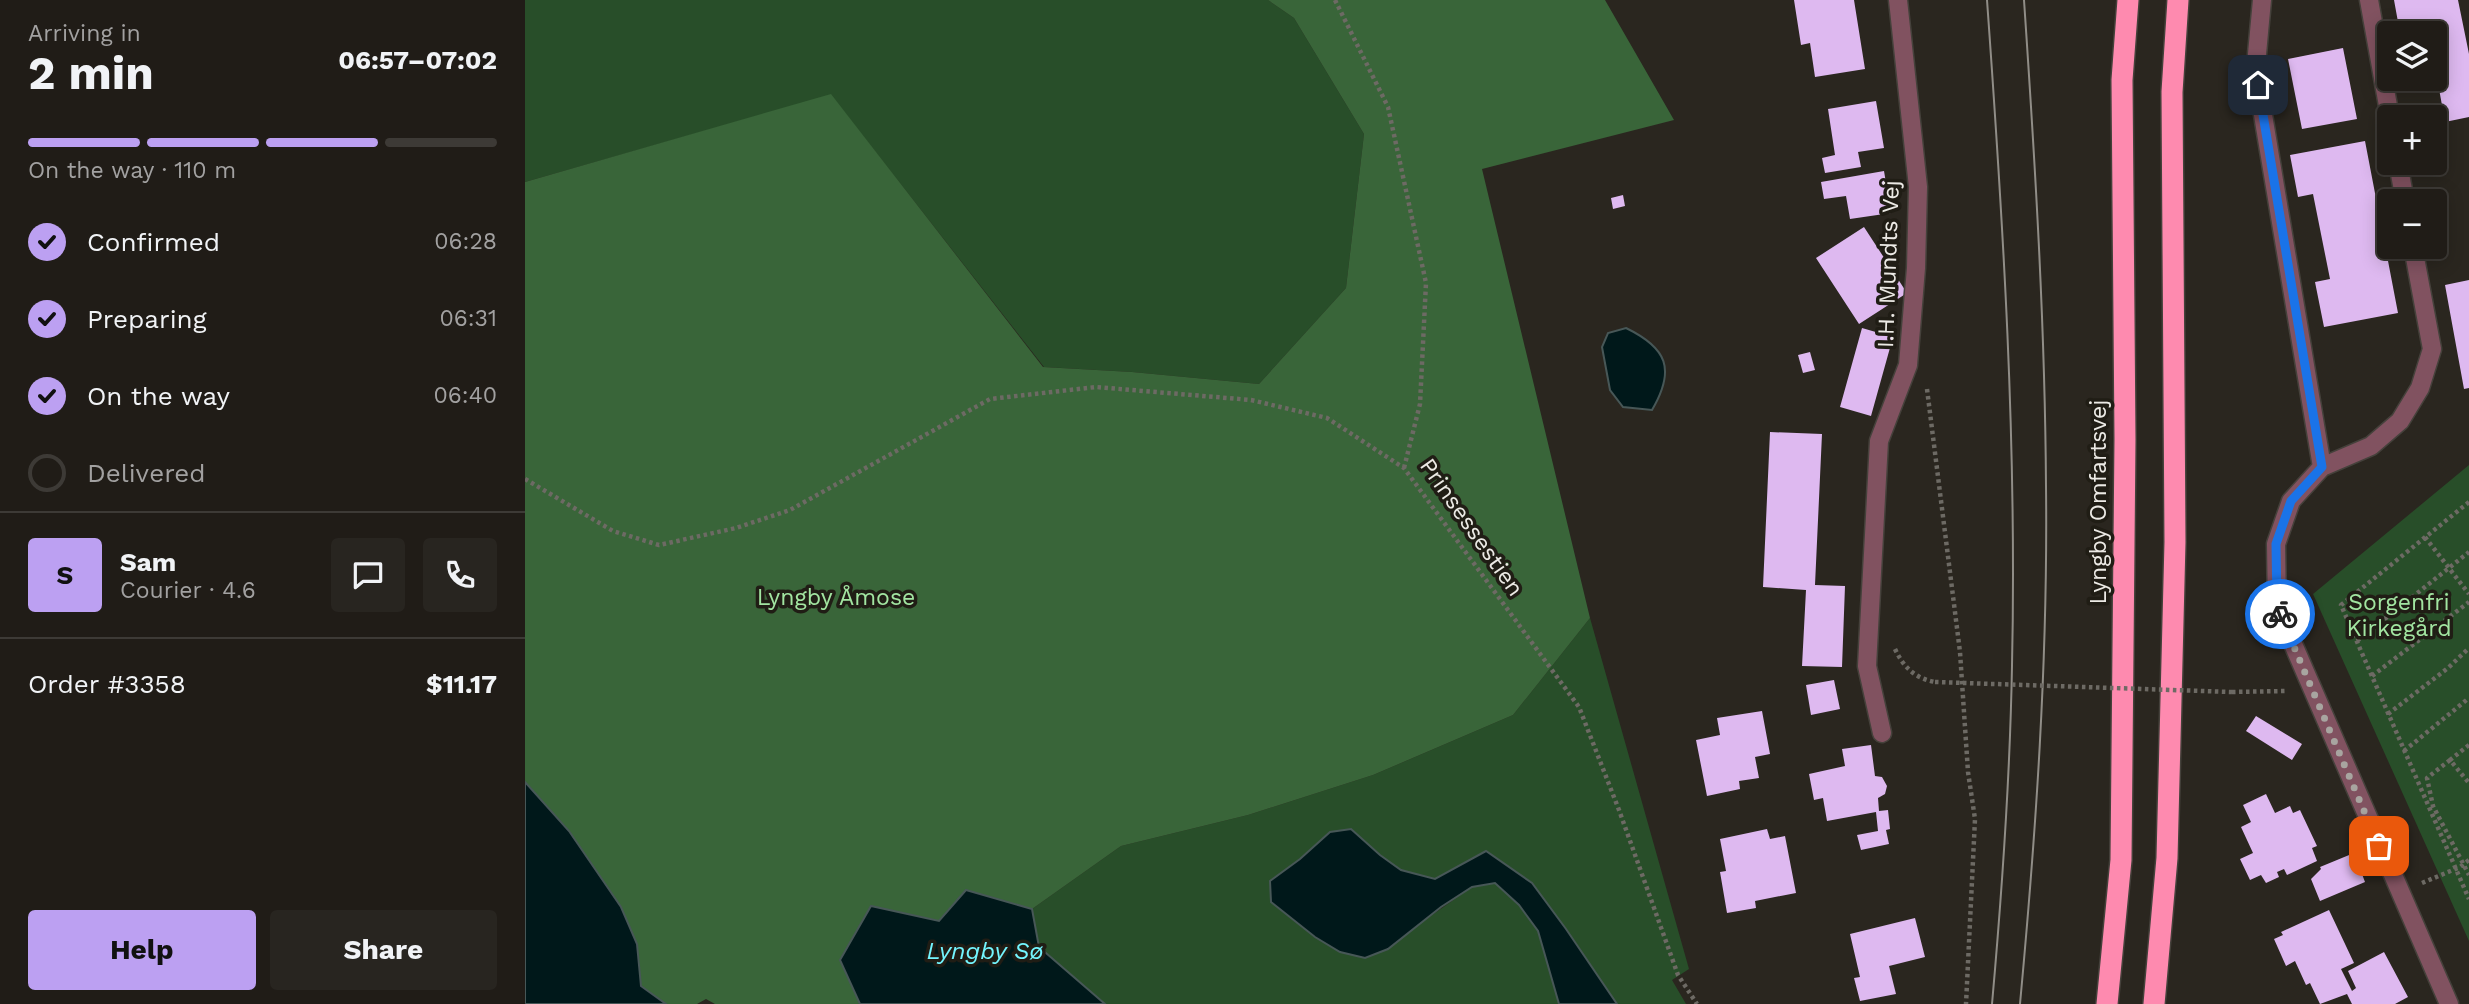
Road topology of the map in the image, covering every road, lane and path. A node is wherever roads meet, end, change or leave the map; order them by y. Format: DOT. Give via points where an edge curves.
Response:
graph roads {
  1 [pos="1335,0"];
  2 [pos="1898,0"];
  3 [pos="2128,0"];
  4 [pos="2178,0"];
  5 [pos="2262,0"];
  6 [pos="2369,0"];
  7 [pos="2388,105"];
  8 [pos="2415,259"];
  9 [pos="1908,365"];
  10 [pos="2322,467"];
  11 [pos="1404,468"];
  12 [pos="525,479"];
  13 [pos="2469,502"];
  14 [pos="2425,537"];
  15 [pos="2469,552"];
  16 [pos="2448,568"];
  17 [pos="2469,594"];
  18 [pos="2469,602"];
  19 [pos="2357,641"];
  20 [pos="2469,648"];
  21 [pos="2372,676"];
  22 [pos="1935,682"];
  23 [pos="2311,684"];
  24 [pos="2469,698"];
  25 [pos="2388,714"];
  26 [pos="1882,733"];
  27 [pos="2469,745"];
  28 [pos="2405,751"];
  29 [pos="2450,760"];
  30 [pos="2469,783"];
  31 [pos="2467,862"];
  32 [pos="2456,869"];
  33 [pos="2469,875"];
  34 [pos="2399,892"];
  35 [pos="2469,900"];
  36 [pos="1697,1004"];
  37 [pos="1966,1004"];
  38 [pos="2107,1004"];
  39 [pos="2154,1004"];
  40 [pos="2449,1004"];
  1 -- 11 [label="path, Prinsessestien" via="1388,107 1426,283 1420,404"];
  2 -- 9 [label="street, I.H. Mundts Vej" via="1918,187"];
  3 -- 38 [label="highway, Lyngby Omfartsvej" via="2122,80 2121,860"];
  4 -- 39 [label="highway" via="2172,92 2175,542 2168,858"];
  5 -- 10 [label="street" via="2258,85"];
  6 -- 7 [label="street"];
  8 -- 10 [label="street" via="2432,349 2420,388 2400,421 2371,446"];
  9 -- 26 [label="street, I.H. Mundts Vej" via="1879,441 1867,666"];
  9 -- 37 [label="path" via="1925,374 1976,819"];
  10 -- 23 [label="street" via="2291,501 2276,544 2277,607"];
  11 -- 12 [label="path" via="1327,418 1251,400 1096,387 990,398 790,510 659,545 613,531"];
  11 -- 36 [label="path, Prinsessestien" via="1579,707 1678,975"];
  13 -- 14 [label="path"];
  14 -- 16 [label="path"];
  14 -- 19 [label="path" via="2341,605"];
  15 -- 16 [label="path"];
  16 -- 17 [label="path"];
  16 -- 19 [label="path"];
  18 -- 21 [label="path"];
  19 -- 21 [label="path"];
  20 -- 25 [label="path"];
  21 -- 25 [label="path"];
  22 -- 23 [label="path, bridge" via="2280,693"];
  23 -- 34 [label="street"];
  24 -- 28 [label="path"];
  25 -- 28 [label="path"];
  27 -- 29 [label="path"];
  28 -- 32 [label="path"];
  29 -- 30 [label="path"];
  29 -- 31 [label="path" via="2427,778 2433,806"];
  31 -- 32 [label="path"];
  31 -- 33 [label="path"];
  32 -- 34 [label="path"];
  32 -- 35 [label="path"];
  34 -- 40 [label="street"];
}
